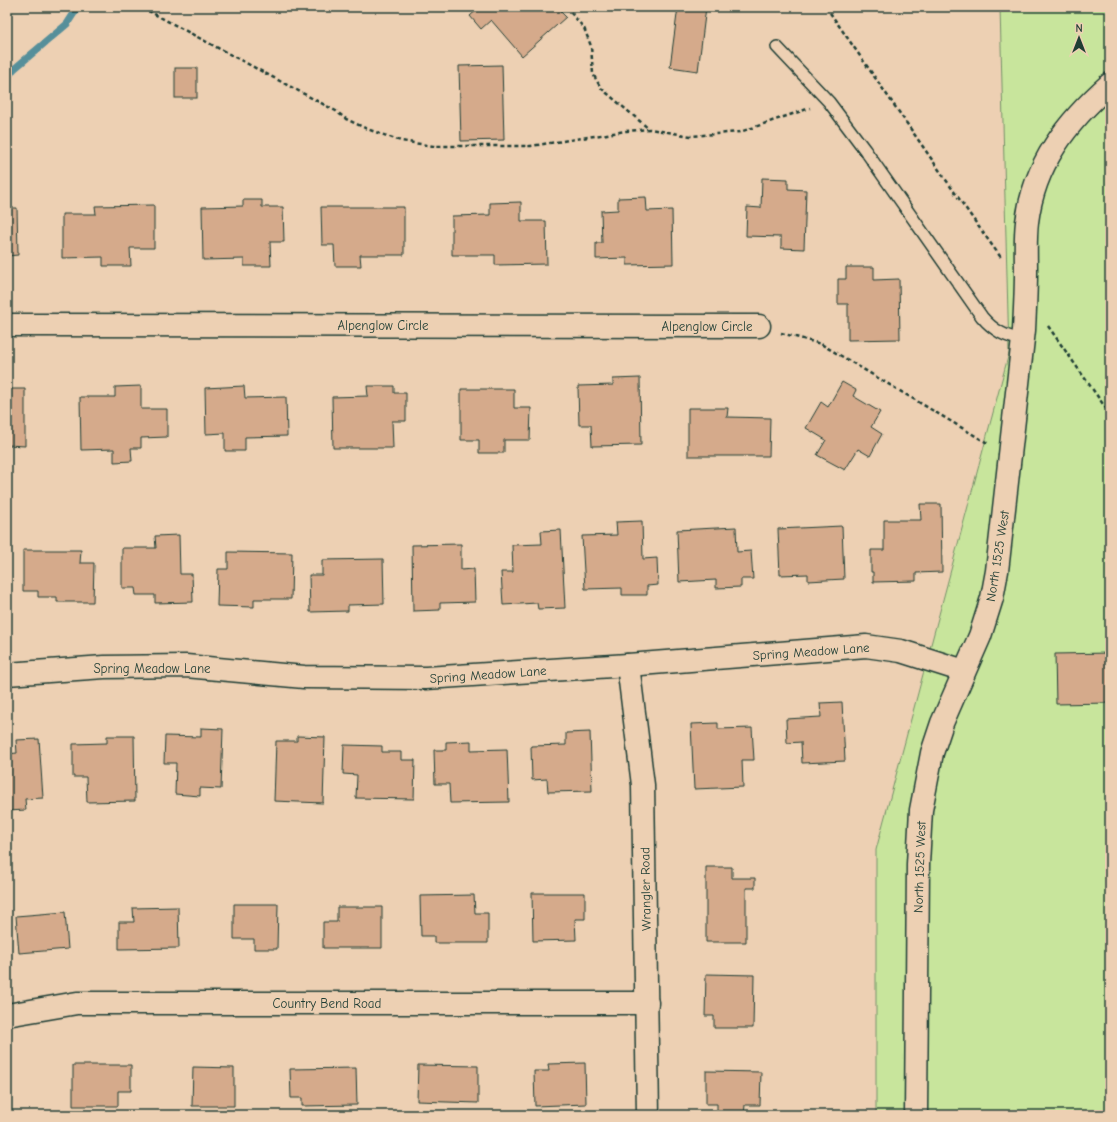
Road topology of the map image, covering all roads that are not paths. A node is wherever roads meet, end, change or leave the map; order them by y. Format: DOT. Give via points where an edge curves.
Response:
graph roads {
  1 [pos="777,47"];
  2 [pos="1110,84"];
  3 [pos="7,325"];
  4 [pos="759,326"];
  5 [pos="1023,340"];
  6 [pos="628,664"];
  7 [pos="964,672"];
  8 [pos="7,674"];
  9 [pos="647,1003"];
  10 [pos="7,1015"];
  11 [pos="648,1115"];
  12 [pos="916,1115"];
  1 -- 5 [label="lane" via="829,102 982,317 1009,338"];
  2 -- 5 [label="street, North 1525 West" via="1060,136 1037,180 1027,223"];
  3 -- 4 [label="street, Alpenglow Circle"];
  5 -- 7 [label="street, North 1525 West" via="997,571 980,636"];
  6 -- 7 [label="street, Spring Meadow Lane" via="866,646 901,651"];
  6 -- 8 [label="street, Spring Meadow Lane" via="426,678 304,677 186,666 104,667"];
  6 -- 9 [label="street, Wrangler Road" via="643,785"];
  7 -- 12 [label="street, North 1525 West" via="932,753 921,810 918,857"];
  9 -- 10 [label="street, Country Bend Road" via="77,1003"];
  9 -- 11 [label="street, Wrangler Road"];
}
